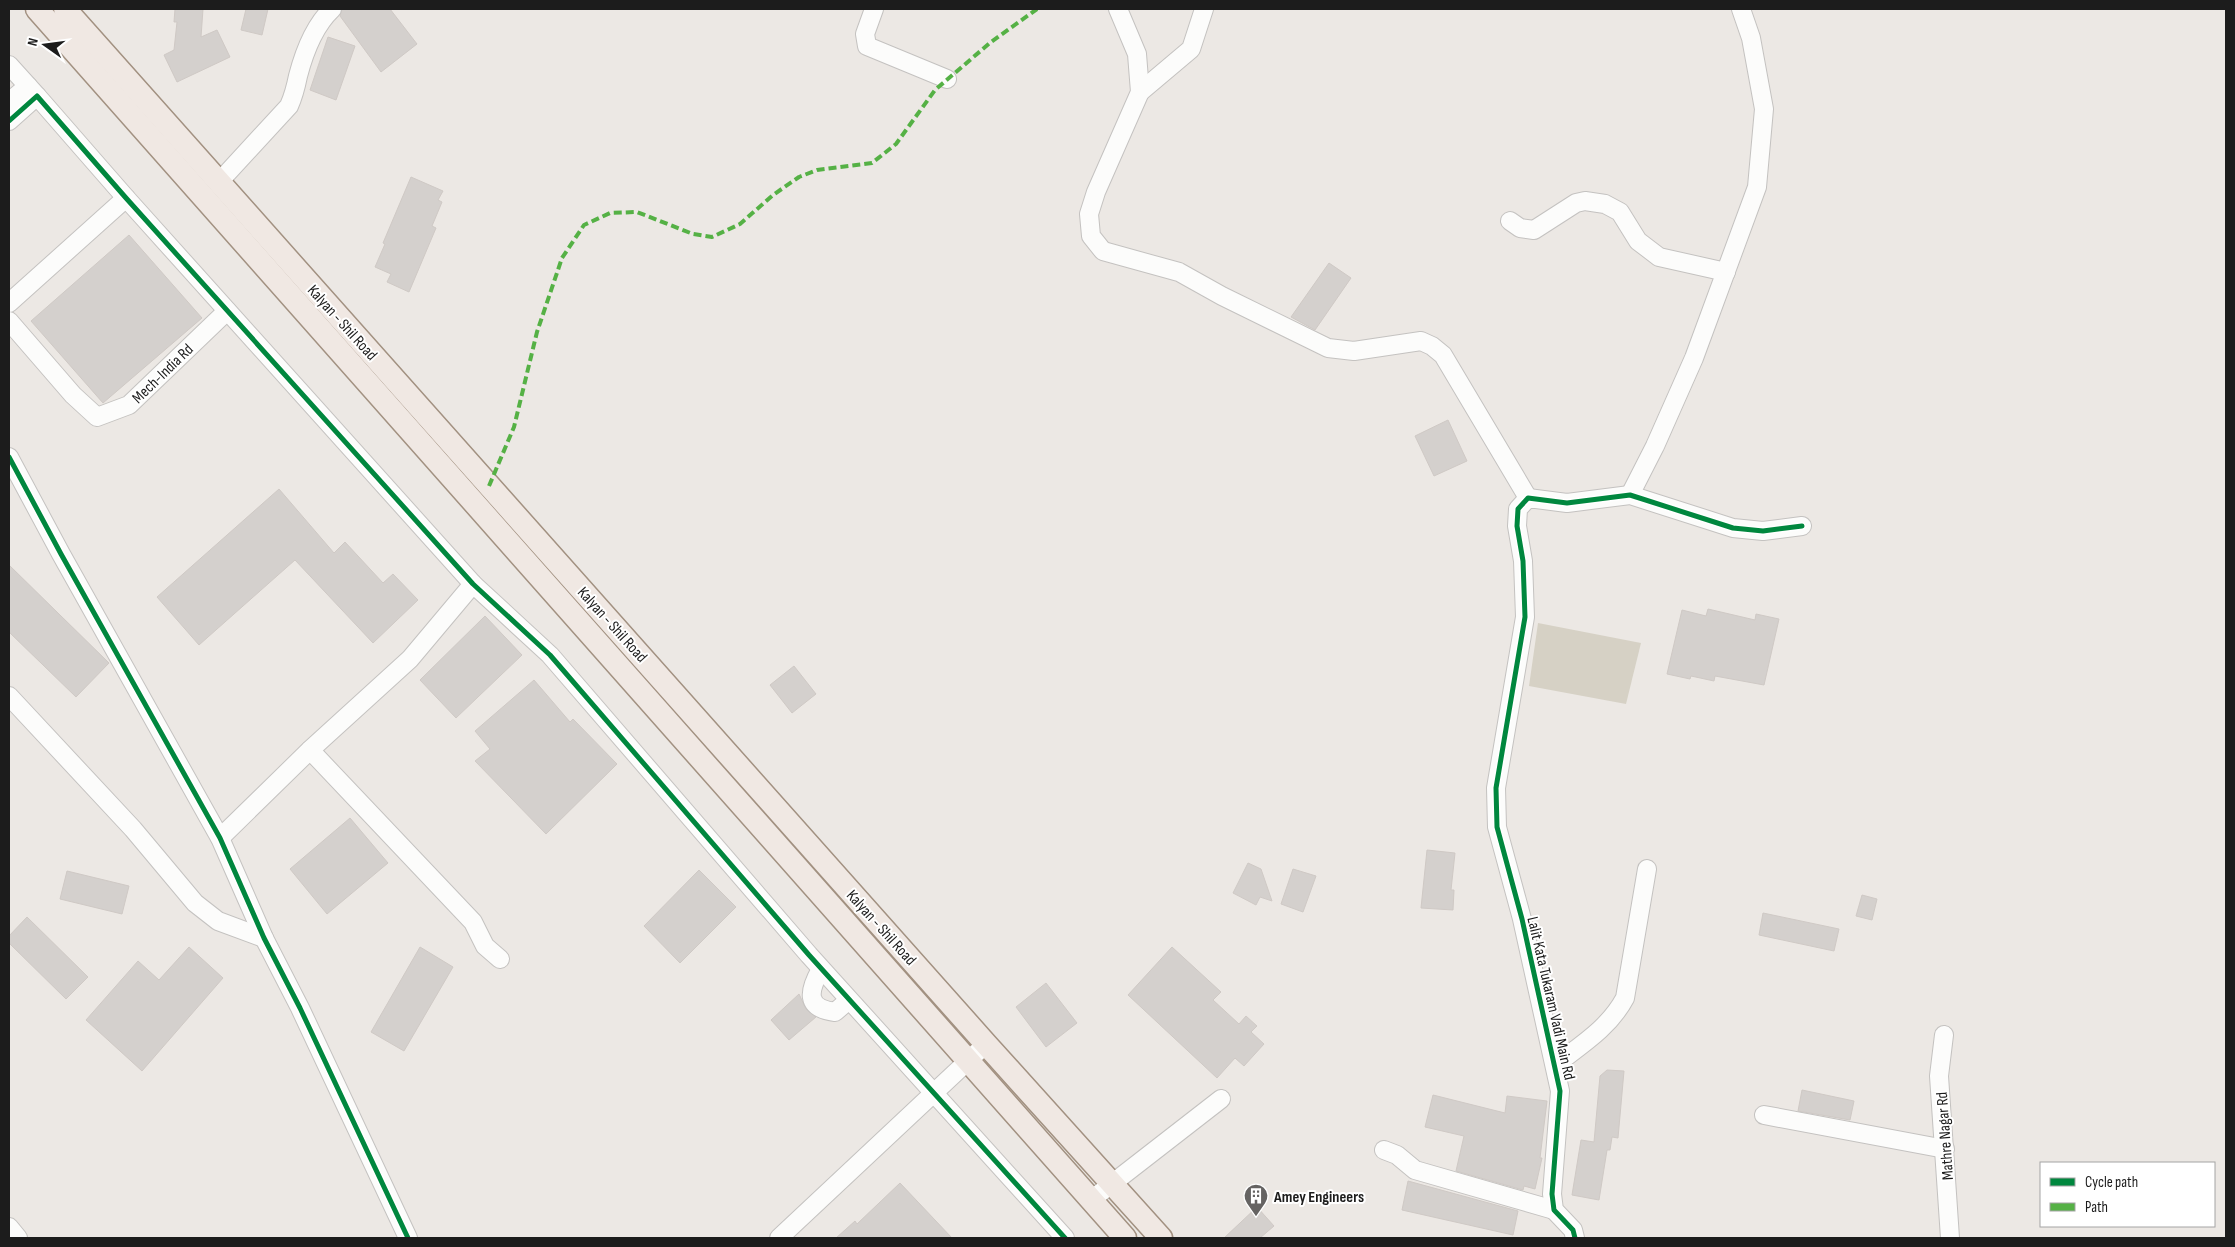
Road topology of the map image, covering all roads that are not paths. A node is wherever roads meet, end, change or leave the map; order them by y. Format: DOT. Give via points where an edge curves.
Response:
graph roads {
  1 [pos="36,9"];
  2 [pos="65,9"];
  3 [pos="332,9"];
  4 [pos="874,9"];
  5 [pos="1118,9"];
  6 [pos="1204,9"];
  7 [pos="1741,9"];
  8 [pos="9,65"];
  9 [pos="947,80"];
  10 [pos="32,91"];
  11 [pos="1140,92"];
  12 [pos="9,102"];
  13 [pos="9,121"];
  14 [pos="219,182"];
  15 [pos="126,198"];
  16 [pos="1510,221"];
  17 [pos="1726,272"];
  18 [pos="9,303"];
  19 [pos="226,311"];
  20 [pos="9,321"];
  21 [pos="9,457"];
  22 [pos="1630,495"];
  23 [pos="1528,498"];
  24 [pos="1802,526"];
  25 [pos="472,584"];
  26 [pos="9,696"];
  27 [pos="310,750"];
  28 [pos="220,838"];
  29 [pos="1647,870"];
  30 [pos="264,938"];
  31 [pos="500,959"];
  32 [pos="821,969"];
  33 [pos="849,1000"];
  34 [pos="1944,1035"];
  35 [pos="986,1044"];
  36 [pos="967,1060"];
  37 [pos="1554,1065"];
  38 [pos="934,1095"];
  39 [pos="1221,1098"];
  40 [pos="1764,1115"];
  41 [pos="1945,1149"];
  42 [pos="1384,1150"];
  43 [pos="1112,1183"];
  44 [pos="1091,1200"];
  45 [pos="1554,1210"];
  46 [pos="9,1227"];
  47 [pos="18,1238"];
  48 [pos="408,1238"];
  49 [pos="779,1238"];
  50 [pos="1065,1238"];
  51 [pos="1125,1238"];
  52 [pos="1161,1238"];
  53 [pos="1575,1238"];
  54 [pos="1950,1238"];
  1 -- 36 [label="main road, Kalyan - Shil Road"];
  2 -- 14 [label="main road, Kalyan - Shil Road"];
  3 -- 14 [label="street" via="312,37 289,106"];
  4 -- 9 [label="street" via="866,34 867,46"];
  5 -- 11 [label="street" via="1137,54"];
  6 -- 11 [label="street" via="1191,49"];
  7 -- 17 [label="street" via="1751,38 1764,109 1758,187"];
  8 -- 10 [label="street"];
  10 -- 12 [label="street"];
  10 -- 13 [label="street"];
  10 -- 15 [label="street"];
  11 -- 23 [label="street" via="1089,214 1091,236 1103,251 1179,272 1328,348 1354,351 1421,341 1432,346 1443,355"];
  14 -- 35 [label="main road, Kalyan - Shil Road"];
  15 -- 18 [label="street"];
  15 -- 19 [label="street"];
  16 -- 17 [label="street" via="1520,228 1534,230 1576,203 1605,204 1620,212 1646,249 1659,256"];
  17 -- 22 [label="street" via="1694,358"];
  19 -- 20 [label="street, Mech-India Rd" via="129,405 97,417 73,395"];
  19 -- 25 [label="street"];
  21 -- 28 [label="street"];
  22 -- 23 [label="street" via="1567,503"];
  22 -- 24 [label="street" via="1733,528 1763,531"];
  23 -- 37 [label="street, Lalit Kata Tukaram Vadi Main Rd" via="1518,509 1517,526 1524,561 1526,617 1496,788 1497,827 1522,919"];
  25 -- 27 [label="street" via="410,659"];
  25 -- 32 [label="street" via="550,655"];
  26 -- 30 [label="street" via="134,829 196,903 218,921"];
  27 -- 28 [label="street"];
  27 -- 31 [label="street" via="473,922 485,946"];
  28 -- 30 [label="street"];
  29 -- 37 [label="street" via="1625,998 1605,1027"];
  30 -- 48 [label="street"];
  32 -- 33 [label="street"];
  32 -- 33 [label="street" via="811,988 816,1005 825,1011 835,1012"];
  33 -- 38 [label="street"];
  34 -- 41 [label="street, Mathre Nagar Rd" via="1939,1076"];
  35 -- 36 [label="street"];
  35 -- 43 [label="main road, Kalyan - Shil Road"];
  36 -- 38 [label="street"];
  36 -- 44 [label="main road, Kalyan - Shil Road"];
  37 -- 45 [label="street, Lalit Kata Tukaram Vadi Main Rd" via="1560,1091 1552,1194"];
  38 -- 49 [label="street"];
  38 -- 50 [label="street"];
  39 -- 43 [label="street"];
  40 -- 41 [label="street"];
  41 -- 54 [label="street, Mathre Nagar Rd"];
  42 -- 45 [label="street" via="1397,1155 1415,1170"];
  43 -- 44 [label="street"];
  43 -- 52 [label="main road, Kalyan - Shil Road"];
  44 -- 51 [label="main road, Kalyan - Shil Road"];
  45 -- 53 [label="street" via="1573,1230"];
  46 -- 47 [label="street"];
}
